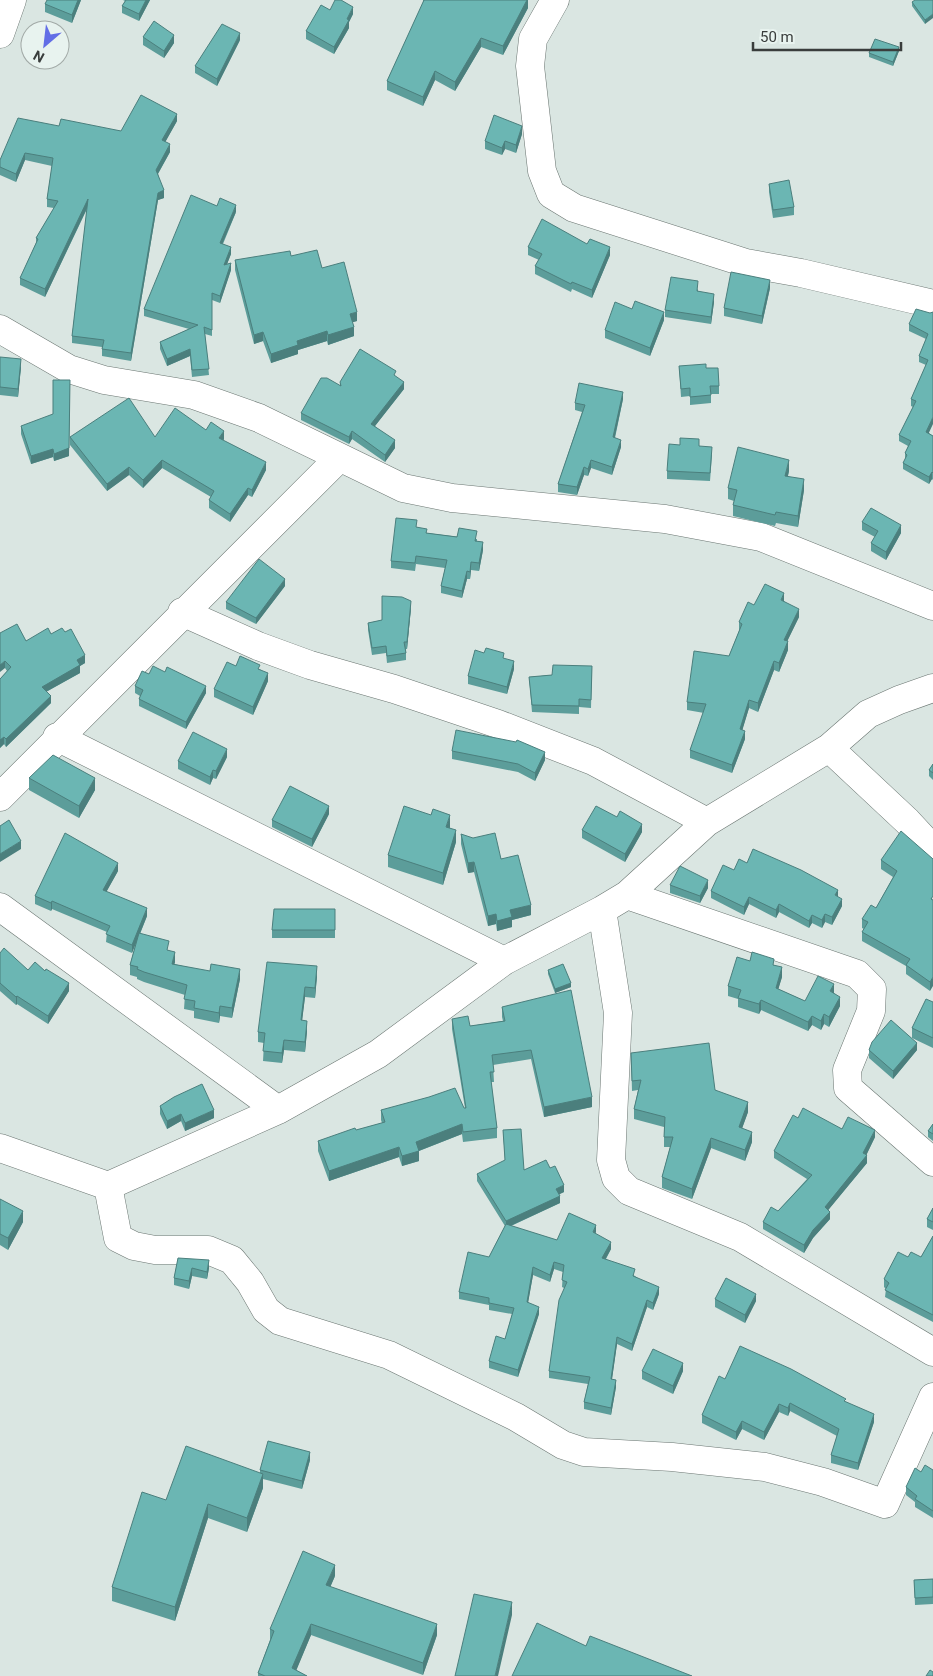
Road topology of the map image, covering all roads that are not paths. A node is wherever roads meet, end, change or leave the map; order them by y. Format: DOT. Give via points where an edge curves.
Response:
graph roads {
  1 [pos="12,0"];
  2 [pos="555,0"];
  3 [pos="0,34"];
  4 [pos="933,304"];
  5 [pos="0,329"];
  6 [pos="339,458"];
  7 [pos="933,606"];
  8 [pos="182,612"];
  9 [pos="933,688"];
  10 [pos="57,738"];
  11 [pos="829,748"];
  12 [pos="0,797"];
  13 [pos="707,822"];
  14 [pos="933,849"];
  15 [pos="627,895"];
  16 [pos="0,907"];
  17 [pos="602,910"];
  18 [pos="504,961"];
  19 [pos="278,1110"];
  20 [pos="0,1148"];
  21 [pos="933,1162"];
  22 [pos="108,1186"];
  23 [pos="933,1352"];
  24 [pos="933,1397"];
  1 -- 3 [label="street"];
  2 -- 4 [label="street" via="533,38 530,66 542,171 551,194 574,208 746,263"];
  5 -- 6 [label="street" via="68,369 104,380 194,394 259,418"];
  6 -- 7 [label="street" via="403,488 452,498 666,519 761,537"];
  6 -- 8 [label="street"];
  8 -- 10 [label="street"];
  8 -- 13 [label="street" via="310,665 498,724 593,761"];
  9 -- 11 [label="street" via="868,714"];
  10 -- 12 [label="street"];
  10 -- 18 [label="street"];
  11 -- 13 [label="street"];
  11 -- 14 [label="street"];
  13 -- 15 [label="street"];
  15 -- 17 [label="street"];
  15 -- 21 [label="street" via="856,974 872,989 872,1011 848,1070 848,1088"];
  16 -- 19 [label="street"];
  17 -- 18 [label="street"];
  17 -- 23 [label="street" via="618,1013 611,1160 616,1178 629,1191 644,1199 773,1255"];
  18 -- 19 [label="street" via="378,1054"];
  19 -- 22 [label="street"];
  20 -- 22 [label="street"];
  22 -- 24 [label="street" via="118,1238 134,1246 155,1250 208,1250 232,1260 250,1282 266,1310 280,1321 389,1355 516,1417 563,1445 584,1452 672,1457 765,1468 823,1482 885,1504"];
}
